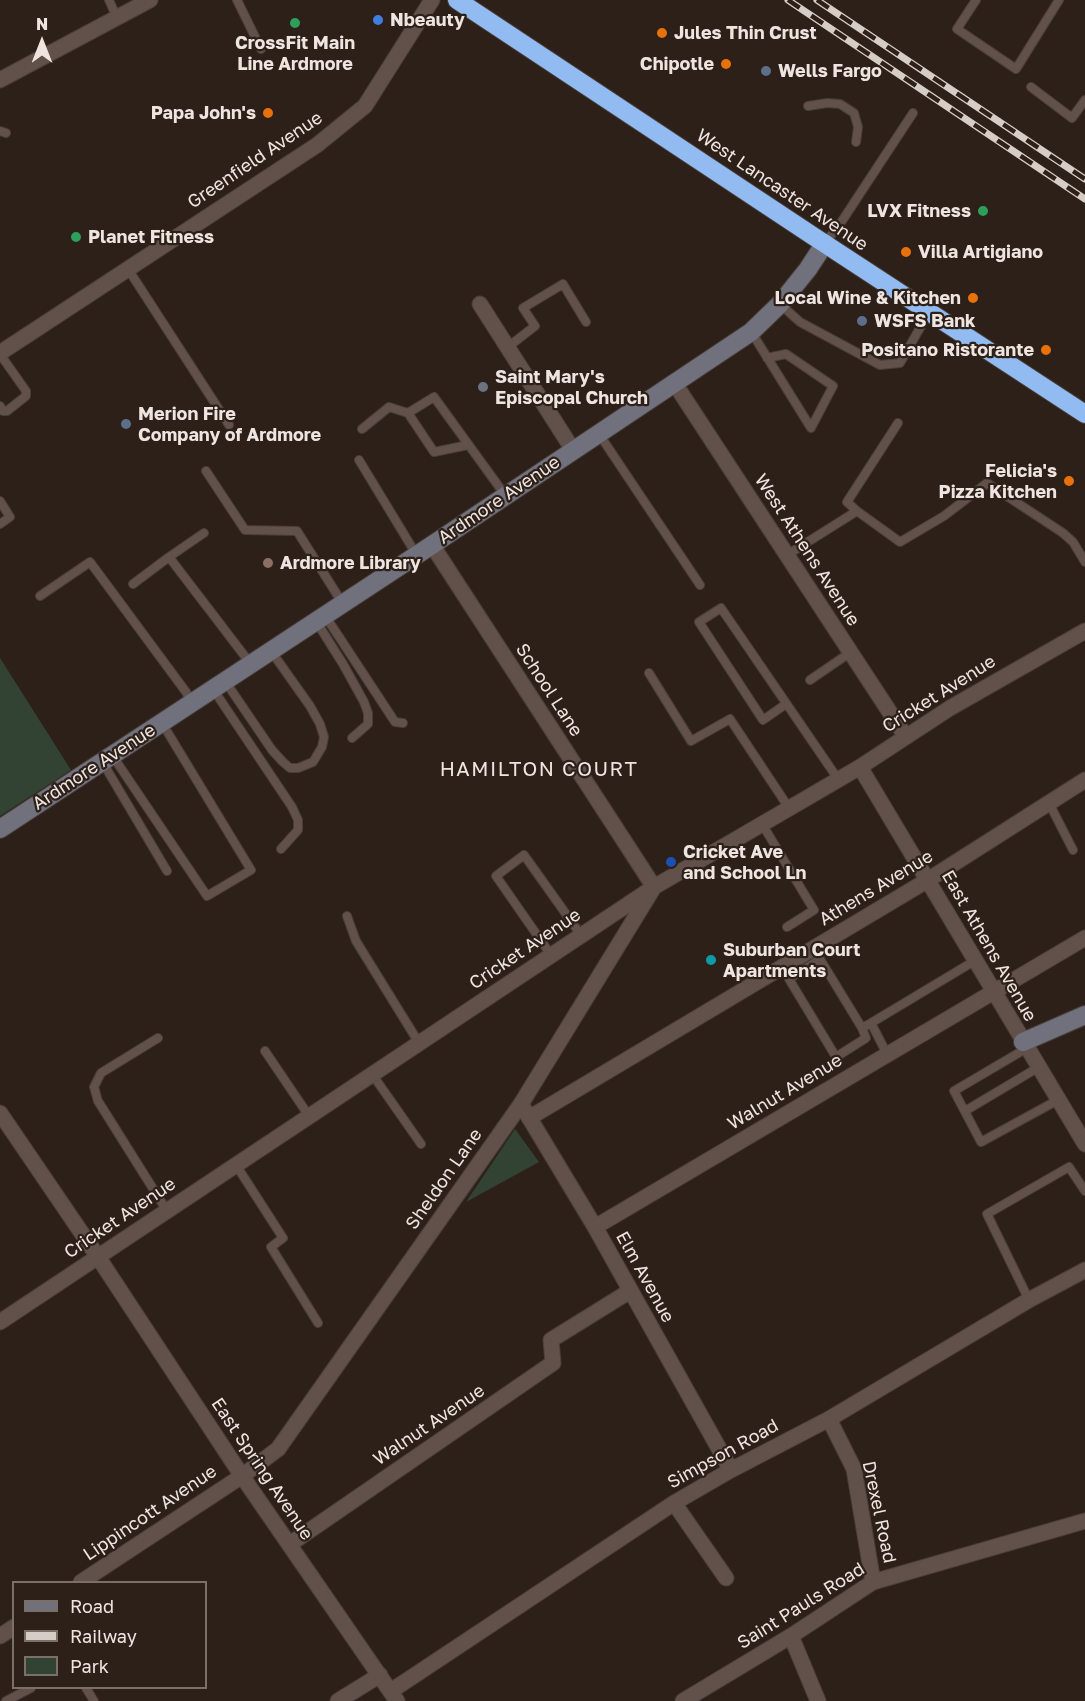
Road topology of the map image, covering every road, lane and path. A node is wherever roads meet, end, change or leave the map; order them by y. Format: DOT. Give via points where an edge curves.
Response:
graph roads {
  1 [pos="109,0"];
  2 [pos="150,0"];
  3 [pos="237,0"];
  4 [pos="432,0"];
  5 [pos="457,0"];
  6 [pos="976,0"];
  7 [pos="1059,0"];
  8 [pos="117,18"];
  9 [pos="261,49"];
  10 [pos="0,80"];
  11 [pos="1031,87"];
  12 [pos="1085,100"];
  13 [pos="808,106"];
  14 [pos="913,114"];
  15 [pos="856,142"];
  16 [pos="825,243"];
  17 [pos="128,268"];
  18 [pos="480,304"];
  19 [pos="780,304"];
  20 [pos="930,312"];
  21 [pos="586,322"];
  22 [pos="751,332"];
  23 [pos="508,347"];
  24 [pos="0,353"];
  25 [pos="767,358"];
  26 [pos="675,384"];
  27 [pos="0,406"];
  28 [pos="408,414"];
  29 [pos="1085,414"];
  30 [pos="898,423"];
  31 [pos="229,424"];
  32 [pos="362,429"];
  33 [pos="599,434"];
  34 [pos="468,445"];
  35 [pos="573,450"];
  36 [pos="359,460"];
  37 [pos="206,471"];
  38 [pos="505,495"];
  39 [pos="0,501"];
  40 [pos="857,511"];
  41 [pos="0,524"];
  42 [pos="204,533"];
  43 [pos="424,550"];
  44 [pos="787,555"];
  45 [pos="169,557"];
  46 [pos="1085,562"];
  47 [pos="133,584"];
  48 [pos="700,585"];
  49 [pos="40,596"];
  50 [pos="343,604"];
  51 [pos="320,618"];
  52 [pos="1085,631"];
  53 [pos="271,651"];
  54 [pos="851,652"];
  55 [pos="251,664"];
  56 [pos="649,673"];
  57 [pos="810,680"];
  58 [pos="219,685"];
  59 [pos="191,703"];
  60 [pos="786,704"];
  61 [pos="162,723"];
  62 [pos="403,723"];
  63 [pos="906,737"];
  64 [pos="352,738"];
  65 [pos="107,759"];
  66 [pos="860,767"];
  67 [pos="838,779"];
  68 [pos="1085,780"];
  69 [pos="1049,802"];
  70 [pos="789,808"];
  71 [pos="762,824"];
  72 [pos="0,829"];
  73 [pos="281,849"];
  74 [pos="1073,850"];
  75 [pos="167,871"];
  76 [pos="928,880"];
  77 [pos="654,887"];
  78 [pos="347,916"];
  79 [pos="787,927"];
  80 [pos="581,935"];
  81 [pos="1085,938"];
  82 [pos="551,955"];
  83 [pos="976,960"];
  84 [pos="994,990"];
  85 [pos="1085,1015"];
  86 [pos="871,1023"];
  87 [pos="862,1028"];
  88 [pos="158,1038"];
  89 [pos="419,1043"];
  90 [pos="1025,1045"];
  91 [pos="265,1052"];
  92 [pos="887,1054"];
  93 [pos="1039,1067"];
  94 [pos="372,1074"];
  95 [pos="1058,1100"];
  96 [pos="520,1104"];
  97 [pos="965,1111"];
  98 [pos="0,1113"];
  99 [pos="309,1116"];
  100 [pos="529,1118"];
  101 [pos="421,1144"];
  102 [pos="1085,1144"];
  103 [pos="236,1165"];
  104 [pos="1085,1191"];
  105 [pos="167,1211"];
  106 [pos="595,1227"];
  107 [pos="98,1257"];
  108 [pos="1085,1269"];
  109 [pos="630,1291"];
  110 [pos="1029,1300"];
  111 [pos="0,1322"];
  112 [pos="318,1323"];
  113 [pos="829,1419"];
  114 [pos="731,1470"];
  115 [pos="242,1476"];
  116 [pos="674,1503"];
  117 [pos="1085,1521"];
  118 [pos="290,1544"];
  119 [pos="726,1578"];
  120 [pos="83,1581"];
  121 [pos="873,1582"];
  122 [pos="791,1636"];
  123 [pos="380,1675"];
  124 [pos="29,1689"];
  125 [pos="394,1696"];
  126 [pos="6,1701"];
  127 [pos="338,1701"];
  128 [pos="682,1701"];
  129 [pos="818,1701"];
  1 -- 8 [label="lane"];
  2 -- 8 [label="street"];
  3 -- 9 [label="lane"];
  4 -- 17 [label="street, Greenfield Avenue" via="365,106 317,145"];
  5 -- 16 [label="highway, West Lancaster Avenue"];
  6 -- 7 [label="lane" via="957,29 1016,69"];
  8 -- 10 [label="street"];
  11 -- 12 [label="lane" via="1072,118"];
  13 -- 15 [label="lane" via="840,104 854,113 858,127"];
  14 -- 16 [label="lane"];
  16 -- 19 [label="street, Ardmore Avenue"];
  16 -- 20 [label="highway, West Lancaster Avenue"];
  17 -- 24 [label="street, Greenfield Avenue"];
  17 -- 31 [label="lane"];
  18 -- 23 [label="street"];
  19 -- 20 [label="lane" via="800,322 879,365 900,363"];
  19 -- 22 [label="street, Ardmore Avenue"];
  20 -- 29 [label="highway, West Lancaster Avenue"];
  21 -- 23 [label="lane" via="563,284 523,308 534,326"];
  22 -- 25 [label="lane"];
  22 -- 26 [label="street, Ardmore Avenue"];
  23 -- 35 [label="street"];
  24 -- 27 [label="lane" via="26,396 8,411"];
  25 -- 25 [label="lane" via="786,354 833,386 811,428"];
  26 -- 33 [label="street, Ardmore Avenue"];
  26 -- 44 [label="street, West Athens Avenue"];
  28 -- 32 [label="lane" via="389,407"];
  28 -- 34 [label="lane" via="434,452"];
  28 -- 34 [label="lane" via="434,397"];
  30 -- 40 [label="lane" via="847,502"];
  33 -- 35 [label="street, Ardmore Avenue"];
  33 -- 48 [label="lane"];
  34 -- 38 [label="lane"];
  35 -- 38 [label="street, Ardmore Avenue"];
  36 -- 43 [label="lane"];
  37 -- 50 [label="lane" via="245,530 297,531"];
  38 -- 43 [label="street, Ardmore Avenue"];
  39 -- 41 [label="lane" via="10,517"];
  40 -- 44 [label="lane"];
  40 -- 46 [label="lane" via="900,542 944,516 987,483 1064,533"];
  42 -- 45 [label="lane"];
  43 -- 50 [label="street, Ardmore Avenue"];
  43 -- 77 [label="street, School Lane"];
  44 -- 54 [label="street, West Athens Avenue"];
  45 -- 47 [label="lane"];
  45 -- 55 [label="lane"];
  49 -- 59 [label="lane" via="90,562"];
  50 -- 51 [label="street, Ardmore Avenue"];
  51 -- 53 [label="street, Ardmore Avenue"];
  51 -- 62 [label="lane" via="396,722"];
  51 -- 64 [label="lane" via="368,713 368,724"];
  52 -- 63 [label="street, Cricket Avenue"];
  53 -- 55 [label="street, Ardmore Avenue"];
  53 -- 58 [label="lane" via="320,724 324,737 313,762 290,768"];
  54 -- 57 [label="lane"];
  54 -- 63 [label="street, West Athens Avenue"];
  55 -- 58 [label="street, Ardmore Avenue"];
  56 -- 70 [label="lane" via="691,741 730,719"];
  58 -- 59 [label="street, Ardmore Avenue"];
  58 -- 73 [label="lane" via="298,820 298,831"];
  59 -- 61 [label="street, Ardmore Avenue"];
  60 -- 60 [label="lane" via="721,608 699,622 763,720"];
  60 -- 67 [label="lane"];
  61 -- 65 [label="street, Ardmore Avenue"];
  61 -- 65 [label="lane" via="251,870 207,896"];
  63 -- 66 [label="street, Cricket Avenue"];
  65 -- 72 [label="street, Ardmore Avenue"];
  65 -- 75 [label="lane"];
  66 -- 67 [label="street, Cricket Avenue"];
  66 -- 76 [label="street, East Athens Avenue"];
  67 -- 70 [label="street, Cricket Avenue"];
  68 -- 69 [label="street, Athens Avenue"];
  69 -- 74 [label="lane"];
  69 -- 76 [label="street, Athens Avenue"];
  70 -- 71 [label="street, Cricket Avenue"];
  71 -- 77 [label="street, Cricket Avenue"];
  71 -- 79 [label="lane" via="814,910"];
  76 -- 83 [label="street, East Athens Avenue"];
  76 -- 100 [label="street, Athens Avenue"];
  77 -- 80 [label="street, Cricket Avenue"];
  77 -- 96 [label="street, Sheldon Lane"];
  78 -- 89 [label="lane" via="356,941"];
  80 -- 82 [label="street, Cricket Avenue"];
  80 -- 82 [label="lane" via="524,855 496,876"];
  81 -- 84 [label="street, Walnut Avenue"];
  82 -- 89 [label="street, Cricket Avenue"];
  83 -- 84 [label="street, East Athens Avenue"];
  83 -- 86 [label="lane"];
  84 -- 90 [label="street, East Athens Avenue"];
  84 -- 92 [label="street, Walnut Avenue"];
  85 -- 90 [label="street"];
  86 -- 87 [label="lane"];
  86 -- 92 [label="lane"];
  87 -- 87 [label="lane" via="820,959 789,979 836,1057 866,1038"];
  88 -- 105 [label="lane" via="101,1073 94,1087 98,1101"];
  89 -- 94 [label="street, Cricket Avenue"];
  90 -- 93 [label="street, East Athens Avenue"];
  90 -- 97 [label="lane" via="954,1092"];
  91 -- 99 [label="lane"];
  92 -- 106 [label="street, Walnut Avenue"];
  93 -- 95 [label="street, East Athens Avenue"];
  93 -- 97 [label="lane"];
  94 -- 99 [label="street, Cricket Avenue"];
  94 -- 101 [label="lane"];
  95 -- 97 [label="lane" via="981,1142"];
  95 -- 102 [label="street, East Athens Avenue"];
  96 -- 100 [label="street, Elm Avenue"];
  96 -- 115 [label="street, Sheldon Lane" via="278,1449"];
  98 -- 107 [label="street, East Spring Avenue"];
  99 -- 103 [label="street, Cricket Avenue"];
  100 -- 106 [label="street, Elm Avenue"];
  103 -- 105 [label="street, Cricket Avenue"];
  103 -- 112 [label="lane" via="283,1238 271,1247"];
  104 -- 110 [label="lane" via="1069,1167 987,1214"];
  105 -- 107 [label="street, Cricket Avenue"];
  106 -- 109 [label="street, Elm Avenue"];
  107 -- 111 [label="street, Cricket Avenue"];
  107 -- 115 [label="street, East Spring Avenue"];
  108 -- 110 [label="street, Simpson Road"];
  109 -- 114 [label="street, Elm Avenue"];
  109 -- 118 [label="street, Walnut Avenue" via="551,1340 553,1363"];
  110 -- 113 [label="street, Simpson Road"];
  113 -- 114 [label="street, Simpson Road"];
  113 -- 121 [label="street, Drexel Road" via="854,1469"];
  114 -- 116 [label="street, Simpson Road"];
  115 -- 118 [label="street, East Spring Avenue"];
  115 -- 120 [label="street, Lippincott Avenue"];
  116 -- 119 [label="street"];
  116 -- 125 [label="street, Simpson Road"];
  117 -- 121 [label="street, Saint Pauls Road"];
  118 -- 123 [label="street, East Spring Avenue"];
  121 -- 122 [label="street, Saint Pauls Road"];
  122 -- 128 [label="street, Saint Pauls Road"];
  122 -- 129 [label="street"];
  123 -- 125 [label="street, East Spring Avenue"];
  123 -- 127 [label="street"];
  124 -- 126 [label="lane"];
}
